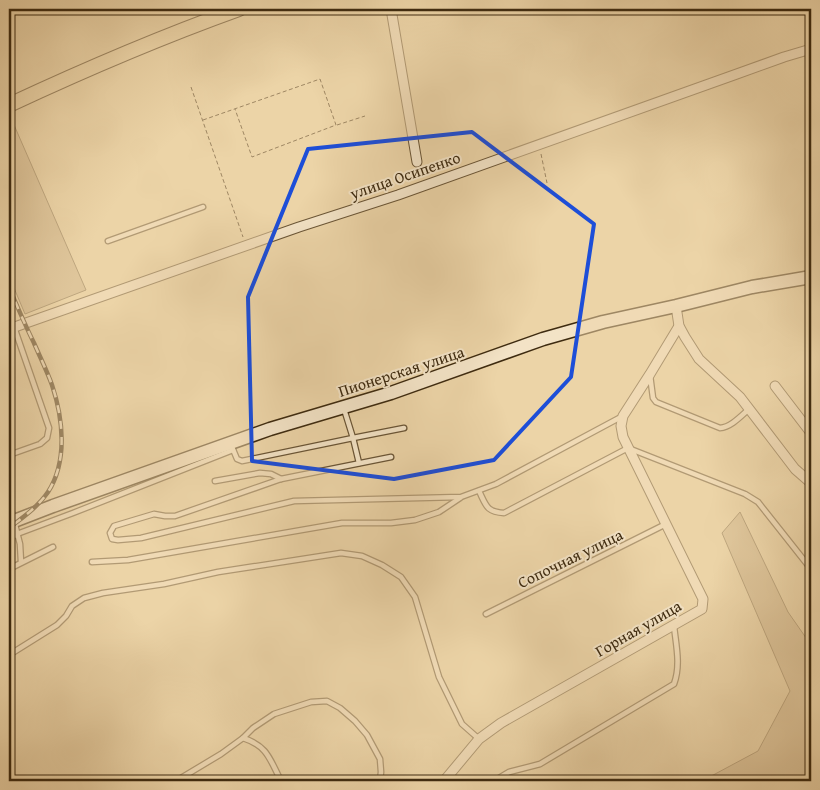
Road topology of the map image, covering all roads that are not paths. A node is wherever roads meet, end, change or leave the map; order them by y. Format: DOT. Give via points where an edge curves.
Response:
graph roads {
  1 [pos="239,9"];
  2 [pos="391,9"];
  3 [pos="811,50"];
  4 [pos="9,105"];
  5 [pos="417,162"];
  6 [pos="203,207"];
  7 [pos="108,241"];
  8 [pos="811,277"];
  9 [pos="676,306"];
  10 [pos="679,326"];
  11 [pos="11,328"];
  12 [pos="650,374"];
  13 [pos="775,386"];
  14 [pos="344,408"];
  15 [pos="749,409"];
  16 [pos="623,416"];
  17 [pos="404,428"];
  18 [pos="811,434"];
  19 [pos="353,438"];
  20 [pos="232,446"];
  21 [pos="9,448"];
  22 [pos="628,448"];
  23 [pos="10,455"];
  24 [pos="391,457"];
  25 [pos="359,464"];
  26 [pos="281,479"];
  27 [pos="215,481"];
  28 [pos="811,483"];
  29 [pos="479,491"];
  30 [pos="461,497"];
  31 [pos="9,501"];
  32 [pos="666,524"];
  33 [pos="14,526"];
  34 [pos="9,539"];
  35 [pos="53,547"];
  36 [pos="21,562"];
  37 [pos="92,562"];
  38 [pos="9,569"];
  39 [pos="811,569"];
  40 [pos="486,614"];
  41 [pos="674,625"];
  42 [pos="9,655"];
  43 [pos="244,738"];
  44 [pos="479,740"];
  45 [pos="176,781"];
  46 [pos="281,781"];
  47 [pos="380,781"];
  48 [pos="444,781"];
  49 [pos="494,781"];
  1 -- 4 [label="main road" via="62,80"];
  2 -- 5 [label="street"];
  3 -- 11 [label="street, улица Осипенко"];
  6 -- 7 [label="lane"];
  8 -- 9 [label="main road, Пионерская улица" via="752,287"];
  9 -- 10 [label="street"];
  9 -- 14 [label="main road, Пионерская улица" via="543,339"];
  10 -- 12 [label="street"];
  10 -- 15 [label="street" via="699,359"];
  11 -- 23 [label="lane" via="49,428 47,438 40,444"];
  12 -- 15 [label="lane" via="656,402 720,428 725,428"];
  12 -- 16 [label="street"];
  13 -- 18 [label="street"];
  14 -- 19 [label="lane"];
  14 -- 20 [label="main road, Пионерская улица" via="270,429"];
  15 -- 28 [label="street" via="795,469"];
  16 -- 22 [label="street, Горная улица" via="621,426"];
  16 -- 29 [label="lane"];
  17 -- 19 [label="lane"];
  19 -- 20 [label="lane" via="242,461 237,459"];
  19 -- 25 [label="lane"];
  20 -- 33 [label="main road, Пионерская улица" via="62,502"];
  21 -- 23 [label="lane"];
  22 -- 29 [label="lane" via="504,513 487,508"];
  22 -- 32 [label="street, Горная улица"];
  22 -- 39 [label="lane" via="758,502"];
  24 -- 25 [label="lane"];
  25 -- 26 [label="lane"];
  26 -- 27 [label="lane" via="260,473"];
  26 -- 30 [label="lane" via="176,516 154,514 114,526 110,532 112,539 141,538 294,501"];
  29 -- 30 [label="lane"];
  30 -- 37 [label="lane" via="439,512 415,520 342,523 128,560"];
  31 -- 33 [label="lane"];
  32 -- 40 [label="lane, Сопочная улица"];
  32 -- 41 [label="street, Горная улица" via="703,600 702,609"];
  33 -- 34 [label="lane"];
  33 -- 36 [label="lane"];
  35 -- 36 [label="lane"];
  36 -- 38 [label="lane"];
  41 -- 44 [label="street, Горная улица" via="501,723"];
  41 -- 49 [label="lane" via="678,667 674,684 540,764 509,772"];
  42 -- 44 [label="lane" via="57,625 72,606 84,598 341,553 362,556 401,577 415,597 439,677 462,724"];
  43 -- 45 [label="lane"];
  43 -- 46 [label="lane" via="266,750"];
  43 -- 47 [label="lane" via="274,714 311,702 327,701 340,708 367,735 380,759"];
  44 -- 48 [label="street, Горная улица"];
}
